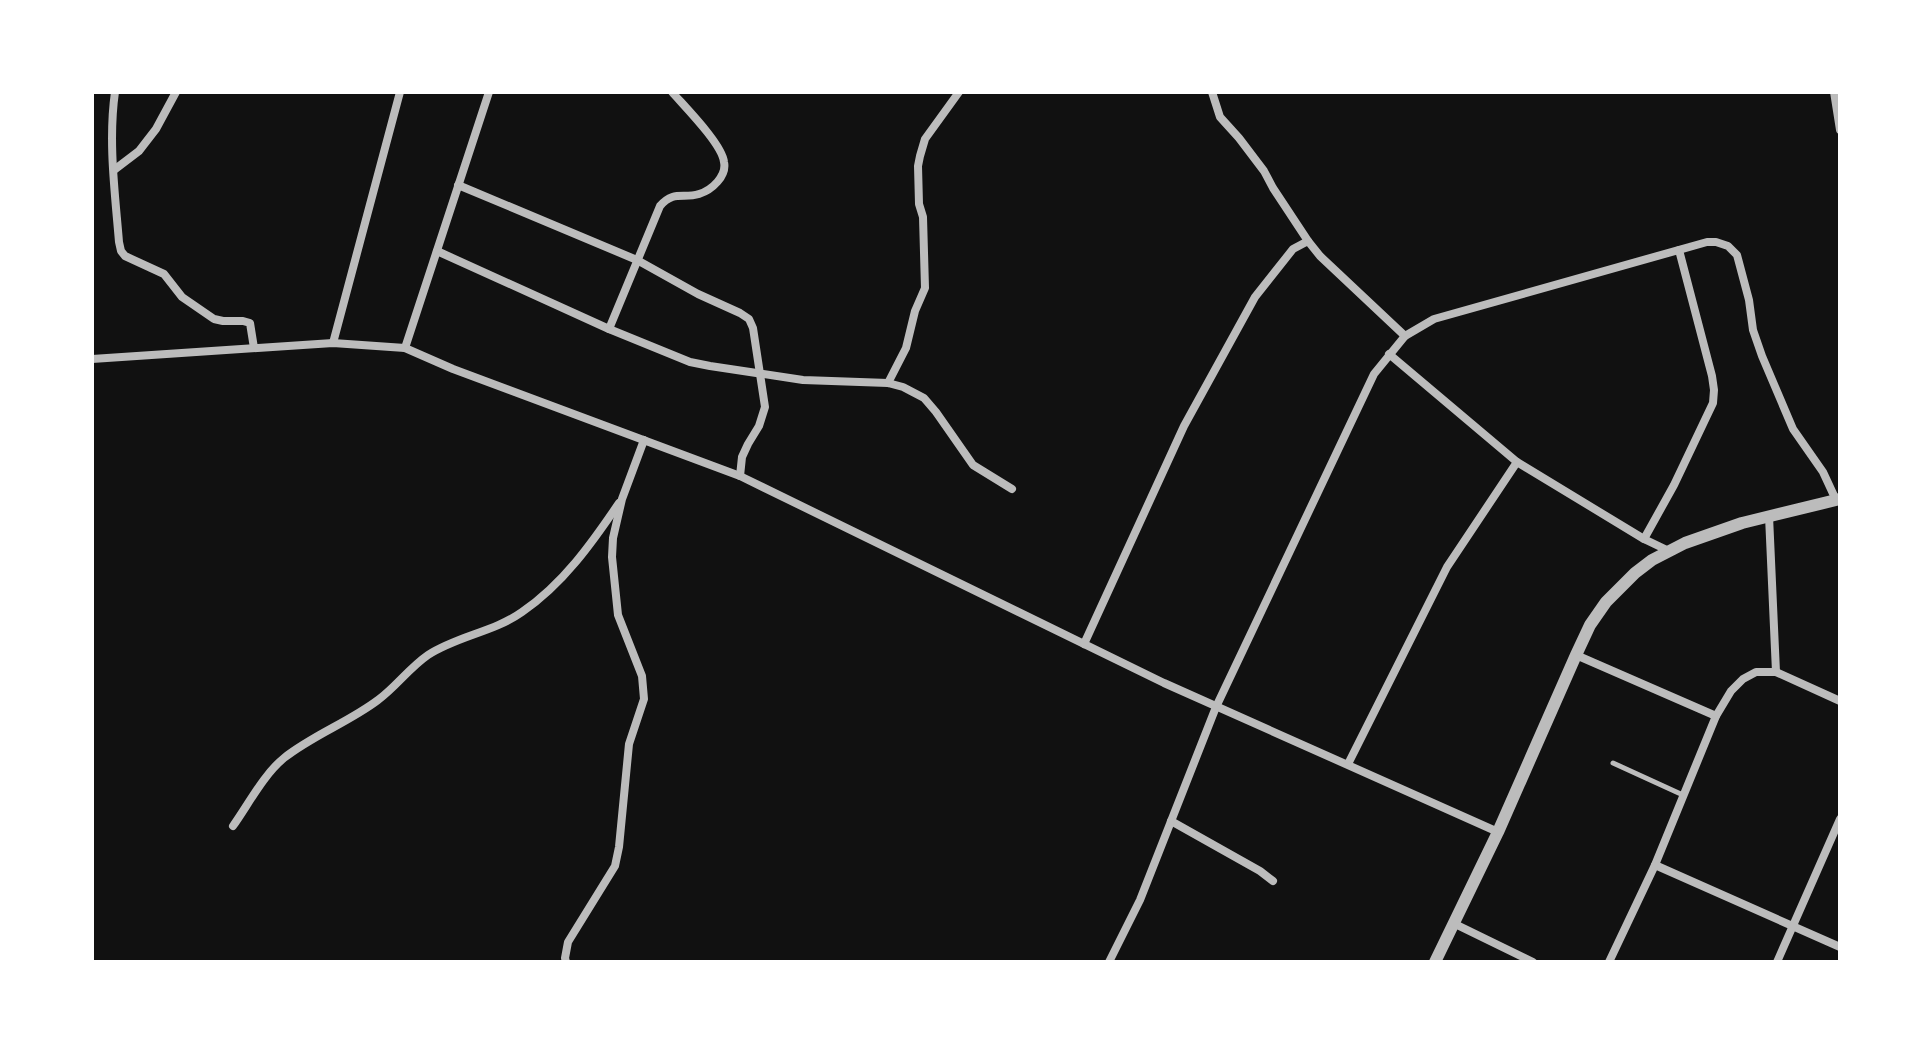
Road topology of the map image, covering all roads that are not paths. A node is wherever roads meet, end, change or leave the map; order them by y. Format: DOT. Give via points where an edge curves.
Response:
graph roads {
  1 [pos="115,92"];
  2 [pos="176,92"];
  3 [pos="400,92"];
  4 [pos="489,92"];
  5 [pos="672,92"];
  6 [pos="959,92"];
  7 [pos="1212,92"];
  8 [pos="1834,92"];
  9 [pos="1840,130"];
  10 [pos="114,170"];
  11 [pos="458,185"];
  12 [pos="1308,241"];
  13 [pos="1679,250"];
  14 [pos="437,251"];
  15 [pos="637,260"];
  16 [pos="609,329"];
  17 [pos="1405,336"];
  18 [pos="333,343"];
  19 [pos="254,348"];
  20 [pos="405,348"];
  21 [pos="1389,354"];
  22 [pos="92,359"];
  23 [pos="759,374"];
  24 [pos="888,383"];
  25 [pos="644,440"];
  26 [pos="1517,462"];
  27 [pos="740,476"];
  28 [pos="1012,489"];
  29 [pos="622,499"];
  30 [pos="1838,500"];
  31 [pos="1769,516"];
  32 [pos="1644,539"];
  33 [pos="1669,551"];
  34 [pos="1084,644"];
  35 [pos="1576,655"];
  36 [pos="1776,672"];
  37 [pos="1840,701"];
  38 [pos="1216,707"];
  39 [pos="1716,716"];
  40 [pos="1613,763"];
  41 [pos="1348,764"];
  42 [pos="1683,795"];
  43 [pos="1840,819"];
  44 [pos="1171,821"];
  45 [pos="233,826"];
  46 [pos="1498,832"];
  47 [pos="1655,865"];
  48 [pos="1273,881"];
  49 [pos="1455,924"];
  50 [pos="1793,926"];
  51 [pos="1840,947"];
  52 [pos="1522,960"];
  53 [pos="566,962"];
  54 [pos="1109,962"];
  55 [pos="1435,962"];
  56 [pos="1533,962"];
  57 [pos="1609,962"];
  58 [pos="1777,962"];
  1 -- 10 [label="street"];
  2 -- 10 [label="street" via="139,151"];
  3 -- 18 [label="street"];
  4 -- 11 [label="street"];
  5 -- 15 [label="street" via="717,145 724,162 722,176 697,195 667,198"];
  6 -- 24 [label="street" via="925,139 920,156 925,288 906,348"];
  7 -- 12 [label="street" via="1220,117 1264,171"];
  8 -- 9 [label="street"];
  10 -- 19 [label="street" via="121,251 164,274 182,297 214,319 250,323"];
  11 -- 14 [label="street"];
  11 -- 15 [label="street"];
  12 -- 17 [label="street"];
  12 -- 34 [label="street" via="1293,249 1255,297 1184,426"];
  13 -- 17 [label="street" via="1434,319"];
  13 -- 30 [label="street" via="1716,242 1737,255 1766,368 1793,429"];
  13 -- 32 [label="street" via="1712,376 1713,403"];
  14 -- 16 [label="street"];
  14 -- 20 [label="street"];
  15 -- 16 [label="street"];
  15 -- 23 [label="street" via="749,319"];
  16 -- 23 [label="street" via="690,362"];
  17 -- 21 [label="street"];
  18 -- 19 [label="street"];
  18 -- 20 [label="street"];
  19 -- 22 [label="street"];
  20 -- 25 [label="street"];
  21 -- 26 [label="street"];
  21 -- 38 [label="street" via="1374,374"];
  23 -- 24 [label="street"];
  23 -- 27 [label="street" via="765,407 742,457"];
  24 -- 28 [label="street" via="924,398 973,465"];
  25 -- 27 [label="street"];
  25 -- 29 [label="street"];
  26 -- 32 [label="street"];
  26 -- 41 [label="street" via="1447,567"];
  27 -- 34 [label="street"];
  29 -- 45 [label="street" via="558,582 522,612 428,655 359,714 282,760"];
  29 -- 53 [label="street" via="612,557 618,615 642,676 644,699 629,744 615,866 568,942"];
  30 -- 31 [label="street"];
  31 -- 33 [label="street"];
  31 -- 36 [label="street"];
  32 -- 33 [label="street"];
  33 -- 35 [label="street" via="1635,573 1606,602"];
  34 -- 38 [label="street"];
  35 -- 39 [label="street"];
  35 -- 46 [label="street"];
  36 -- 37 [label="street"];
  36 -- 39 [label="street" via="1756,672 1743,679"];
  38 -- 41 [label="street"];
  38 -- 44 [label="street"];
  39 -- 42 [label="street"];
  40 -- 42 [label="lane"];
  41 -- 46 [label="street"];
  42 -- 47 [label="street"];
  43 -- 50 [label="street"];
  44 -- 48 [label="street"];
  44 -- 54 [label="street"];
  46 -- 49 [label="street"];
  47 -- 50 [label="street"];
  47 -- 57 [label="street"];
  49 -- 52 [label="street"];
  49 -- 55 [label="street"];
  50 -- 51 [label="street"];
  50 -- 58 [label="street"];
  52 -- 56 [label="street"];
}
